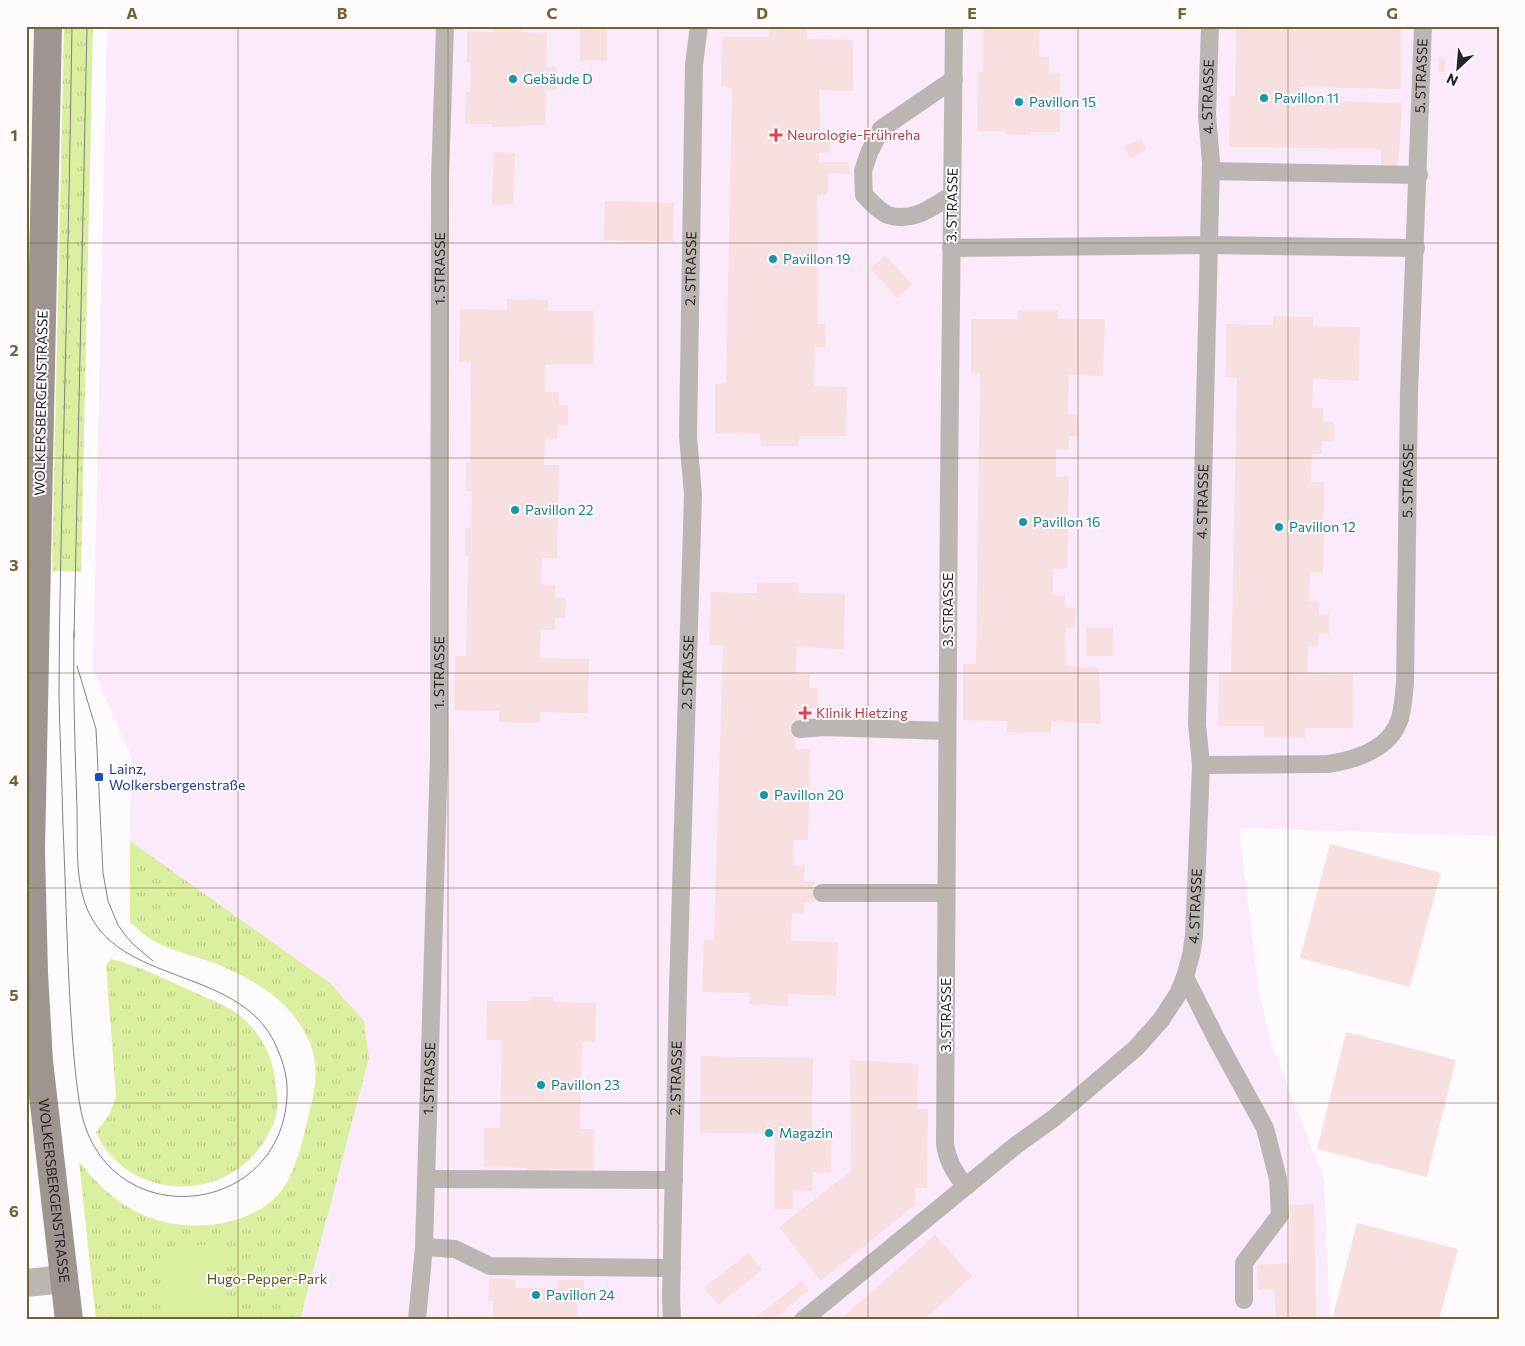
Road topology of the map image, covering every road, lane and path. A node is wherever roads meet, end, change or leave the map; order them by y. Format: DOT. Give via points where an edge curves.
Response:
graph roads {
  1 [pos="48,26"];
  2 [pos="445,26"];
  3 [pos="699,26"];
  4 [pos="954,26"];
  5 [pos="1210,26"];
  6 [pos="1423,26"];
  7 [pos="954,79"];
  8 [pos="1211,171"];
  9 [pos="1419,174"];
  10 [pos="952,195"];
  11 [pos="1208,245"];
  12 [pos="952,248"];
  13 [pos="1416,248"];
  14 [pos="800,729"];
  15 [pos="948,731"];
  16 [pos="1201,765"];
  17 [pos="29,851"];
  18 [pos="822,893"];
  19 [pos="946,893"];
  20 [pos="1185,977"];
  21 [pos="33,1062"];
  22 [pos="427,1179"];
  23 [pos="674,1180"];
  24 [pos="966,1187"];
  25 [pos="424,1248"];
  26 [pos="672,1268"];
  27 [pos="64,1280"];
  28 [pos="26,1283"];
  29 [pos="1244,1300"];
  30 [pos="68,1320"];
  31 [pos="416,1320"];
  32 [pos="672,1320"];
  33 [pos="802,1320"];
  1 -- 17 [label="street, WOLKERSBERGENSTRASSE"];
  2 -- 22 [label="lane, 1. STRASSE" via="440,179 439,756"];
  3 -- 23 [label="lane, 2. STRASSE" via="693,74 688,436 693,495"];
  4 -- 7 [label="lane, 3. STRASSE"];
  5 -- 8 [label="lane, 4. STRASSE" via="1207,116"];
  6 -- 9 [label="lane, 5. STRASSE"];
  7 -- 10 [label="lane, 3. STRASSE"];
  7 -- 10 [label="lane" via="880,129 863,171 864,195 887,214 911,217"];
  8 -- 9 [label="lane"];
  8 -- 11 [label="lane, 4. STRASSE"];
  9 -- 13 [label="lane, 5. STRASSE"];
  10 -- 12 [label="lane, 3. STRASSE"];
  11 -- 12 [label="lane"];
  11 -- 13 [label="lane"];
  11 -- 16 [label="lane, 4. STRASSE" via="1197,714"];
  12 -- 15 [label="lane, 3. STRASSE"];
  13 -- 16 [label="lane, 5. STRASSE" via="1409,392 1405,683 1400,719 1395,730 1379,746 1342,762"];
  14 -- 15 [label="lane"];
  15 -- 19 [label="lane, 3. STRASSE"];
  16 -- 20 [label="lane, 4. STRASSE" via="1194,936"];
  17 -- 21 [label="street, WOLKERSBERGENSTRASSE" via="34,973"];
  18 -- 19 [label="lane"];
  19 -- 24 [label="lane, 3. STRASSE" via="945,1144 948,1160"];
  20 -- 24 [label="lane, 4. STRASSE" via="1166,1013 1136,1048"];
  20 -- 29 [label="lane" via="1265,1128 1278,1179 1280,1215 1244,1263"];
  21 -- 27 [label="street, WOLKERSBERGENSTRASSE"];
  22 -- 23 [label="lane"];
  22 -- 25 [label="lane, 1. STRASSE"];
  23 -- 26 [label="lane, 2. STRASSE"];
  24 -- 33 [label="lane, 4. STRASSE"];
  25 -- 26 [label="lane" via="455,1249 490,1266"];
  25 -- 31 [label="lane, 1. STRASSE"];
  26 -- 32 [label="lane, 2. STRASSE"];
  27 -- 28 [label="street"];
  27 -- 30 [label="street, WOLKERSBERGENSTRASSE"];
}
